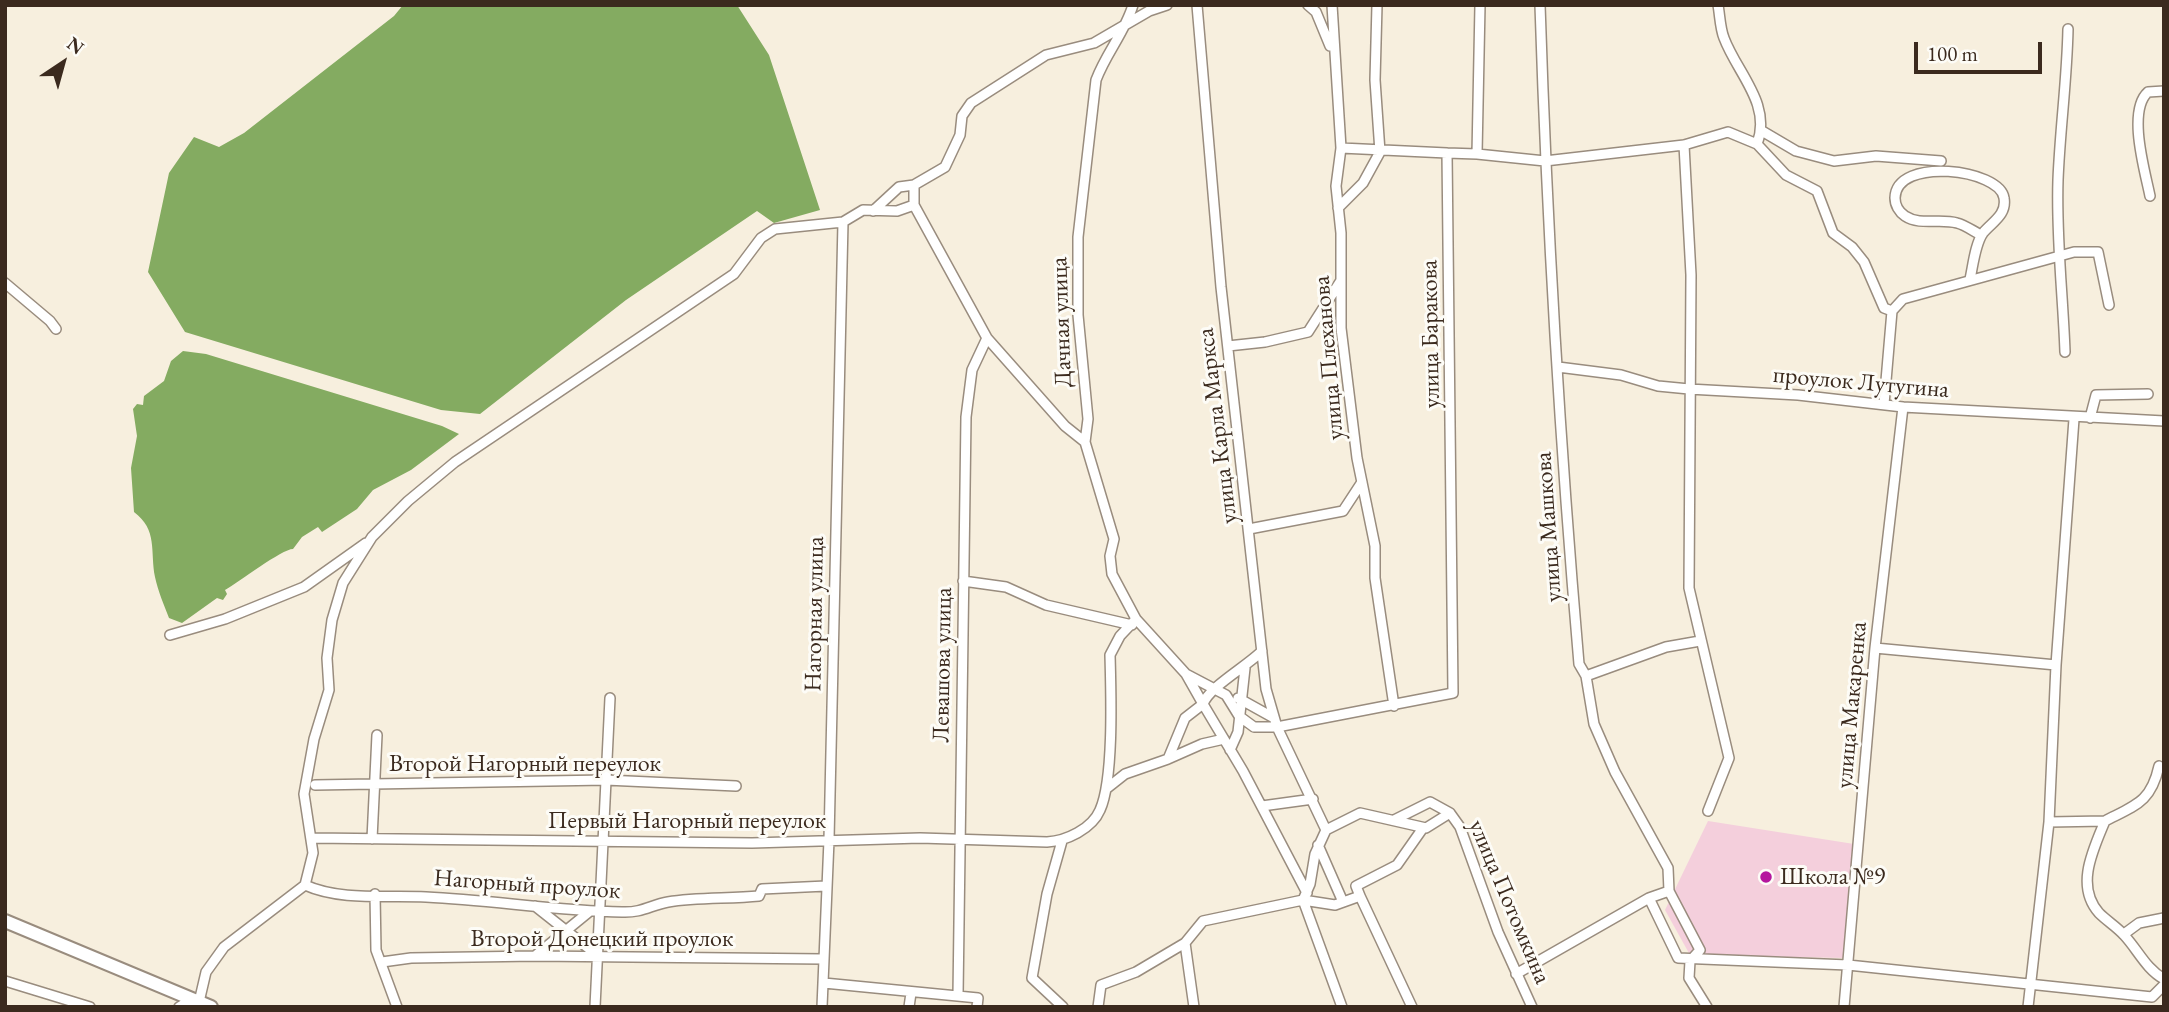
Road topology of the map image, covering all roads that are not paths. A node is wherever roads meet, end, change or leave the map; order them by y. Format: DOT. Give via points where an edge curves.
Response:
graph roads {
  1 [pos="1133,5"];
  2 [pos="1167,5"];
  3 [pos="1197,5"];
  4 [pos="1308,5"];
  5 [pos="1332,5"];
  6 [pos="1377,5"];
  7 [pos="1480,5"];
  8 [pos="1540,5"];
  9 [pos="1718,5"];
  10 [pos="1128,22"];
  11 [pos="2068,29"];
  12 [pos="1334,56"];
  13 [pos="2164,91"];
  14 [pos="1762,131"];
  15 [pos="1757,144"];
  16 [pos="1684,145"];
  17 [pos="1341,148"];
  18 [pos="1380,152"];
  19 [pos="1447,153"];
  20 [pos="1477,154"];
  21 [pos="1545,160"];
  22 [pos="1941,161"];
  23 [pos="914,185"];
  24 [pos="2150,196"];
  25 [pos="914,205"];
  26 [pos="1338,208"];
  27 [pos="873,211"];
  28 [pos="843,222"];
  29 [pos="1981,235"];
  30 [pos="2058,256"];
  31 [pos="1970,279"];
  32 [pos="1340,280"];
  33 [pos="5,283"];
  34 [pos="2109,305"];
  35 [pos="1892,311"];
  36 [pos="56,329"];
  37 [pos="987,338"];
  38 [pos="1228,346"];
  39 [pos="2065,352"];
  40 [pos="1558,367"];
  41 [pos="1689,389"];
  42 [pos="2148,394"];
  43 [pos="1884,404"];
  44 [pos="1903,407"];
  45 [pos="2074,418"];
  46 [pos="2090,418"];
  47 [pos="2164,421"];
  48 [pos="1085,442"];
  49 [pos="1362,482"];
  50 [pos="1249,528"];
  51 [pos="370,541"];
  52 [pos="963,581"];
  53 [pos="1134,622"];
  54 [pos="170,635"];
  55 [pos="1700,641"];
  56 [pos="1875,648"];
  57 [pos="1262,651"];
  58 [pos="2056,665"];
  59 [pos="1245,667"];
  60 [pos="1186,674"];
  61 [pos="1586,676"];
  62 [pos="1215,687"];
  63 [pos="1226,695"];
  64 [pos="610,698"];
  65 [pos="1241,699"];
  66 [pos="1203,704"];
  67 [pos="1394,706"];
  68 [pos="1240,716"];
  69 [pos="1275,722"];
  70 [pos="1254,727"];
  71 [pos="1238,732"];
  72 [pos="377,735"];
  73 [pos="1223,737"];
  74 [pos="1230,750"];
  75 [pos="1168,759"];
  76 [pos="2160,766"];
  77 [pos="606,780"];
  78 [pos="374,784"];
  79 [pos="315,785"];
  80 [pos="736,786"];
  81 [pos="1106,789"];
  82 [pos="1313,799"];
  83 [pos="1262,806"];
  84 [pos="1708,811"];
  85 [pos="1450,813"];
  86 [pos="1393,821"];
  87 [pos="2105,821"];
  88 [pos="2049,822"];
  89 [pos="1423,828"];
  90 [pos="1326,830"];
  91 [pos="311,838"];
  92 [pos="372,839"];
  93 [pos="960,839"];
  94 [pos="829,840"];
  95 [pos="603,841"];
  96 [pos="1062,841"];
  97 [pos="1318,845"];
  98 [pos="305,885"];
  99 [pos="826,886"];
  100 [pos="1669,891"];
  101 [pos="375,894"];
  102 [pos="1305,896"];
  103 [pos="1360,896"];
  104 [pos="1650,898"];
  105 [pos="1343,902"];
  106 [pos="534,905"];
  107 [pos="594,911"];
  108 [pos="2164,918"];
  109 [pos="552,919"];
  110 [pos="5,921"];
  111 [pos="566,930"];
  112 [pos="2124,934"];
  113 [pos="553,941"];
  114 [pos="1185,943"];
  115 [pos="597,955"];
  116 [pos="535,956"];
  117 [pos="823,959"];
  118 [pos="1690,961"];
  119 [pos="382,962"];
  120 [pos="1848,965"];
  121 [pos="1516,974"];
  122 [pos="5,981"];
  123 [pos="2164,982"];
  124 [pos="824,984"];
  125 [pos="2031,985"];
  126 [pos="911,993"];
  127 [pos="958,996"];
  128 [pos="199,1004"];
  129 [pos="90,1007"];
  130 [pos="179,1007"];
  131 [pos="397,1007"];
  132 [pos="596,1007"];
  133 [pos="822,1007"];
  134 [pos="909,1007"];
  135 [pos="977,1007"];
  136 [pos="1063,1007"];
  137 [pos="1098,1007"];
  138 [pos="1194,1007"];
  139 [pos="1342,1007"];
  140 [pos="1412,1007"];
  141 [pos="1532,1007"];
  142 [pos="1707,1007"];
  143 [pos="1844,1007"];
  144 [pos="2028,1007"];
  1 -- 10 [label="street"];
  2 -- 10 [label="street"];
  3 -- 38 [label="street, улица Карла Маркса"];
  4 -- 12 [label="street" via="1325,27"];
  5 -- 12 [label="street, улица Плеханова"];
  6 -- 18 [label="street" via="1375,80"];
  7 -- 20 [label="street"];
  8 -- 21 [label="street, улица Машкова"];
  9 -- 14 [label="street" via="1724,37 1758,101"];
  10 -- 23 [label="street" via="1094,43 1046,55 971,103 945,167"];
  10 -- 48 [label="street, Дачная улица" via="1105,56 1096,80 1078,237 1077,316 1088,419"];
  11 -- 30 [label="street"];
  12 -- 17 [label="street, улица Плеханова"];
  13 -- 24 [label="street" via="2141,97 2138,113"];
  14 -- 15 [label="street"];
  14 -- 22 [label="street" via="1796,151 1835,161 1876,156"];
  15 -- 16 [label="street" via="1728,132"];
  15 -- 35 [label="street" via="1786,175 1817,191 1833,233 1864,262 1884,308"];
  16 -- 21 [label="street"];
  16 -- 41 [label="street" via="1691,275"];
  17 -- 18 [label="street"];
  17 -- 26 [label="street, улица Плеханова"];
  18 -- 19 [label="street"];
  18 -- 26 [label="street" via="1363,183"];
  19 -- 20 [label="street"];
  19 -- 67 [label="street, улица Баракова" via="1452,694"];
  20 -- 21 [label="street"];
  21 -- 40 [label="street, улица Машкова"];
  23 -- 25 [label="street"];
  23 -- 27 [label="street" via="899,187"];
  25 -- 27 [label="street"];
  25 -- 37 [label="street"];
  26 -- 32 [label="street, улица Плеханова"];
  27 -- 28 [label="street" via="863,210"];
  28 -- 51 [label="street" via="775,229 761,238 734,274 464,456 408,501"];
  28 -- 94 [label="street, Нагорная улица"];
  29 -- 29 [label="street" via="1959,223 1912,220 1901,214 1895,201 1897,187 1905,176 1922,172 1951,172 1998,185 2004,208"];
  29 -- 31 [label="street"];
  30 -- 31 [label="street"];
  30 -- 34 [label="street" via="2098,252"];
  30 -- 39 [label="street"];
  31 -- 35 [label="street" via="1910,296"];
  32 -- 38 [label="street" via="1308,332"];
  32 -- 49 [label="street, улица Плеханова" via="1342,342"];
  33 -- 36 [label="street"];
  35 -- 43 [label="street"];
  37 -- 48 [label="street" via="1065,426"];
  37 -- 52 [label="street, Левашова улица" via="972,370 966,417"];
  38 -- 50 [label="street, улица Карла Маркса"];
  40 -- 41 [label="street, проулок Лутугина"];
  40 -- 61 [label="street, улица Машкова" via="1579,664"];
  41 -- 43 [label="street, проулок Лутугина"];
  41 -- 55 [label="street" via="1689,588"];
  42 -- 46 [label="street" via="2096,396"];
  43 -- 44 [label="street, проулок Лутугина"];
  44 -- 45 [label="street, проулок Лутугина"];
  44 -- 56 [label="street, улица Макаренка"];
  45 -- 46 [label="street, проулок Лутугина"];
  45 -- 58 [label="street"];
  46 -- 47 [label="street, проулок Лутугина"];
  48 -- 53 [label="street, Дачная улица" via="1114,539 1112,574"];
  49 -- 50 [label="street" via="1343,511"];
  49 -- 67 [label="street, улица Плеханова" via="1375,546 1375,578"];
  50 -- 57 [label="street, улица Карла Маркса"];
  51 -- 54 [label="street" via="304,587"];
  51 -- 91 [label="street" via="343,583 332,620 329,690 304,794"];
  52 -- 53 [label="street" via="1006,587 1046,606"];
  52 -- 93 [label="street, Левашова улица"];
  53 -- 60 [label="street, Дачная улица"];
  53 -- 81 [label="street" via="1110,655"];
  55 -- 61 [label="street" via="1666,647"];
  55 -- 84 [label="street" via="1729,758"];
  56 -- 58 [label="street"];
  56 -- 120 [label="street, улица Макаренка"];
  57 -- 59 [label="street"];
  57 -- 69 [label="street, улица Карла Маркса"];
  58 -- 88 [label="street"];
  59 -- 62 [label="street"];
  59 -- 65 [label="street"];
  60 -- 62 [label="street, Дачная улица"];
  60 -- 66 [label="street"];
  61 -- 100 [label="street, улица Машкова" via="1594,724 1668,867"];
  62 -- 63 [label="street, Дачная улица"];
  62 -- 66 [label="street"];
  63 -- 65 [label="street"];
  63 -- 68 [label="street, Дачная улица"];
  64 -- 77 [label="street"];
  65 -- 68 [label="street"];
  65 -- 69 [label="street"];
  66 -- 73 [label="street"];
  66 -- 75 [label="street" via="1185,718"];
  67 -- 69 [label="street"];
  68 -- 70 [label="street, Дачная улица"];
  68 -- 71 [label="street"];
  69 -- 70 [label="street"];
  69 -- 82 [label="street, улица Карла Маркса"];
  70 -- 71 [label="street"];
  71 -- 73 [label="street"];
  71 -- 74 [label="street"];
  72 -- 78 [label="street"];
  73 -- 74 [label="street"];
  73 -- 75 [label="street"];
  74 -- 83 [label="street"];
  75 -- 81 [label="street" via="1125,774"];
  76 -- 87 [label="street" via="2147,799"];
  77 -- 78 [label="street, Второй Нагорный переулок"];
  77 -- 80 [label="street, Второй Нагорный переулок"];
  77 -- 95 [label="street"];
  78 -- 79 [label="street, Второй Нагорный переулок"];
  78 -- 92 [label="street"];
  81 -- 96 [label="street" via="1099,813"];
  82 -- 83 [label="street"];
  82 -- 90 [label="street, улица Карла Маркса"];
  83 -- 102 [label="street"];
  85 -- 86 [label="street" via="1430,802"];
  85 -- 89 [label="street"];
  85 -- 121 [label="street, улица Потомкина" via="1461,827"];
  86 -- 89 [label="street"];
  86 -- 90 [label="street" via="1360,813"];
  87 -- 88 [label="street"];
  87 -- 112 [label="street" via="2086,880 2099,913"];
  88 -- 125 [label="street"];
  89 -- 103 [label="street" via="1397,865 1356,886"];
  90 -- 97 [label="street"];
  91 -- 92 [label="street, Первый Нагорный переулок"];
  91 -- 98 [label="street" via="313,853"];
  92 -- 95 [label="street, Первый Нагорный переулок"];
  93 -- 94 [label="street, Первый Нагорный переулок"];
  93 -- 96 [label="street, Первый Нагорный переулок"];
  93 -- 127 [label="street, Левашова улица"];
  94 -- 95 [label="street, Первый Нагорный переулок"];
  94 -- 99 [label="street, Нагорная улица"];
  95 -- 107 [label="street"];
  96 -- 136 [label="street" via="1032,978"];
  97 -- 102 [label="street"];
  97 -- 105 [label="street"];
  98 -- 101 [label="street, Нагорный проулок" via="324,893"];
  98 -- 128 [label="street" via="224,947 206,972"];
  99 -- 107 [label="street, Нагорный проулок" via="762,890 759,896 747,898 667,902 646,911"];
  99 -- 117 [label="street, Нагорная улица"];
  100 -- 104 [label="street"];
  100 -- 118 [label="street, улица Машкова" via="1698,942 1700,950"];
  101 -- 106 [label="street, Нагорный проулок"];
  101 -- 119 [label="street" via="376,950"];
  102 -- 105 [label="street" via="1324,904"];
  102 -- 114 [label="street" via="1203,921"];
  102 -- 139 [label="street"];
  103 -- 105 [label="street"];
  103 -- 140 [label="street"];
  104 -- 118 [label="street" via="1678,958"];
  104 -- 121 [label="street"];
  106 -- 107 [label="street, Нагорный проулок" via="567,912"];
  106 -- 109 [label="street"];
  107 -- 111 [label="street"];
  107 -- 115 [label="street"];
  108 -- 112 [label="street" via="2139,923"];
  109 -- 111 [label="street"];
  109 -- 113 [label="street"];
  110 -- 128 [label="main road"];
  111 -- 113 [label="street"];
  111 -- 115 [label="street"];
  112 -- 123 [label="street"];
  113 -- 116 [label="street"];
  114 -- 137 [label="street" via="1136,972 1101,985"];
  114 -- 138 [label="street"];
  115 -- 116 [label="street, Второй Донецкий проулок"];
  115 -- 117 [label="street, Второй Донецкий проулок"];
  115 -- 132 [label="street"];
  116 -- 119 [label="street, Второй Донецкий проулок"];
  117 -- 124 [label="street, Нагорная улица"];
  118 -- 120 [label="street"];
  118 -- 142 [label="street, улица Машкова" via="1689,978"];
  119 -- 131 [label="street"];
  120 -- 125 [label="street"];
  120 -- 143 [label="street, улица Макаренка"];
  121 -- 141 [label="street, улица Потомкина"];
  122 -- 129 [label="street"];
  123 -- 125 [label="street" via="2152,997"];
  124 -- 126 [label="street"];
  124 -- 133 [label="street, Нагорная улица"];
  125 -- 144 [label="street"];
  126 -- 127 [label="street"];
  126 -- 134 [label="street"];
  127 -- 135 [label="street" via="978,999"];
  128 -- 130 [label="street"];
}
